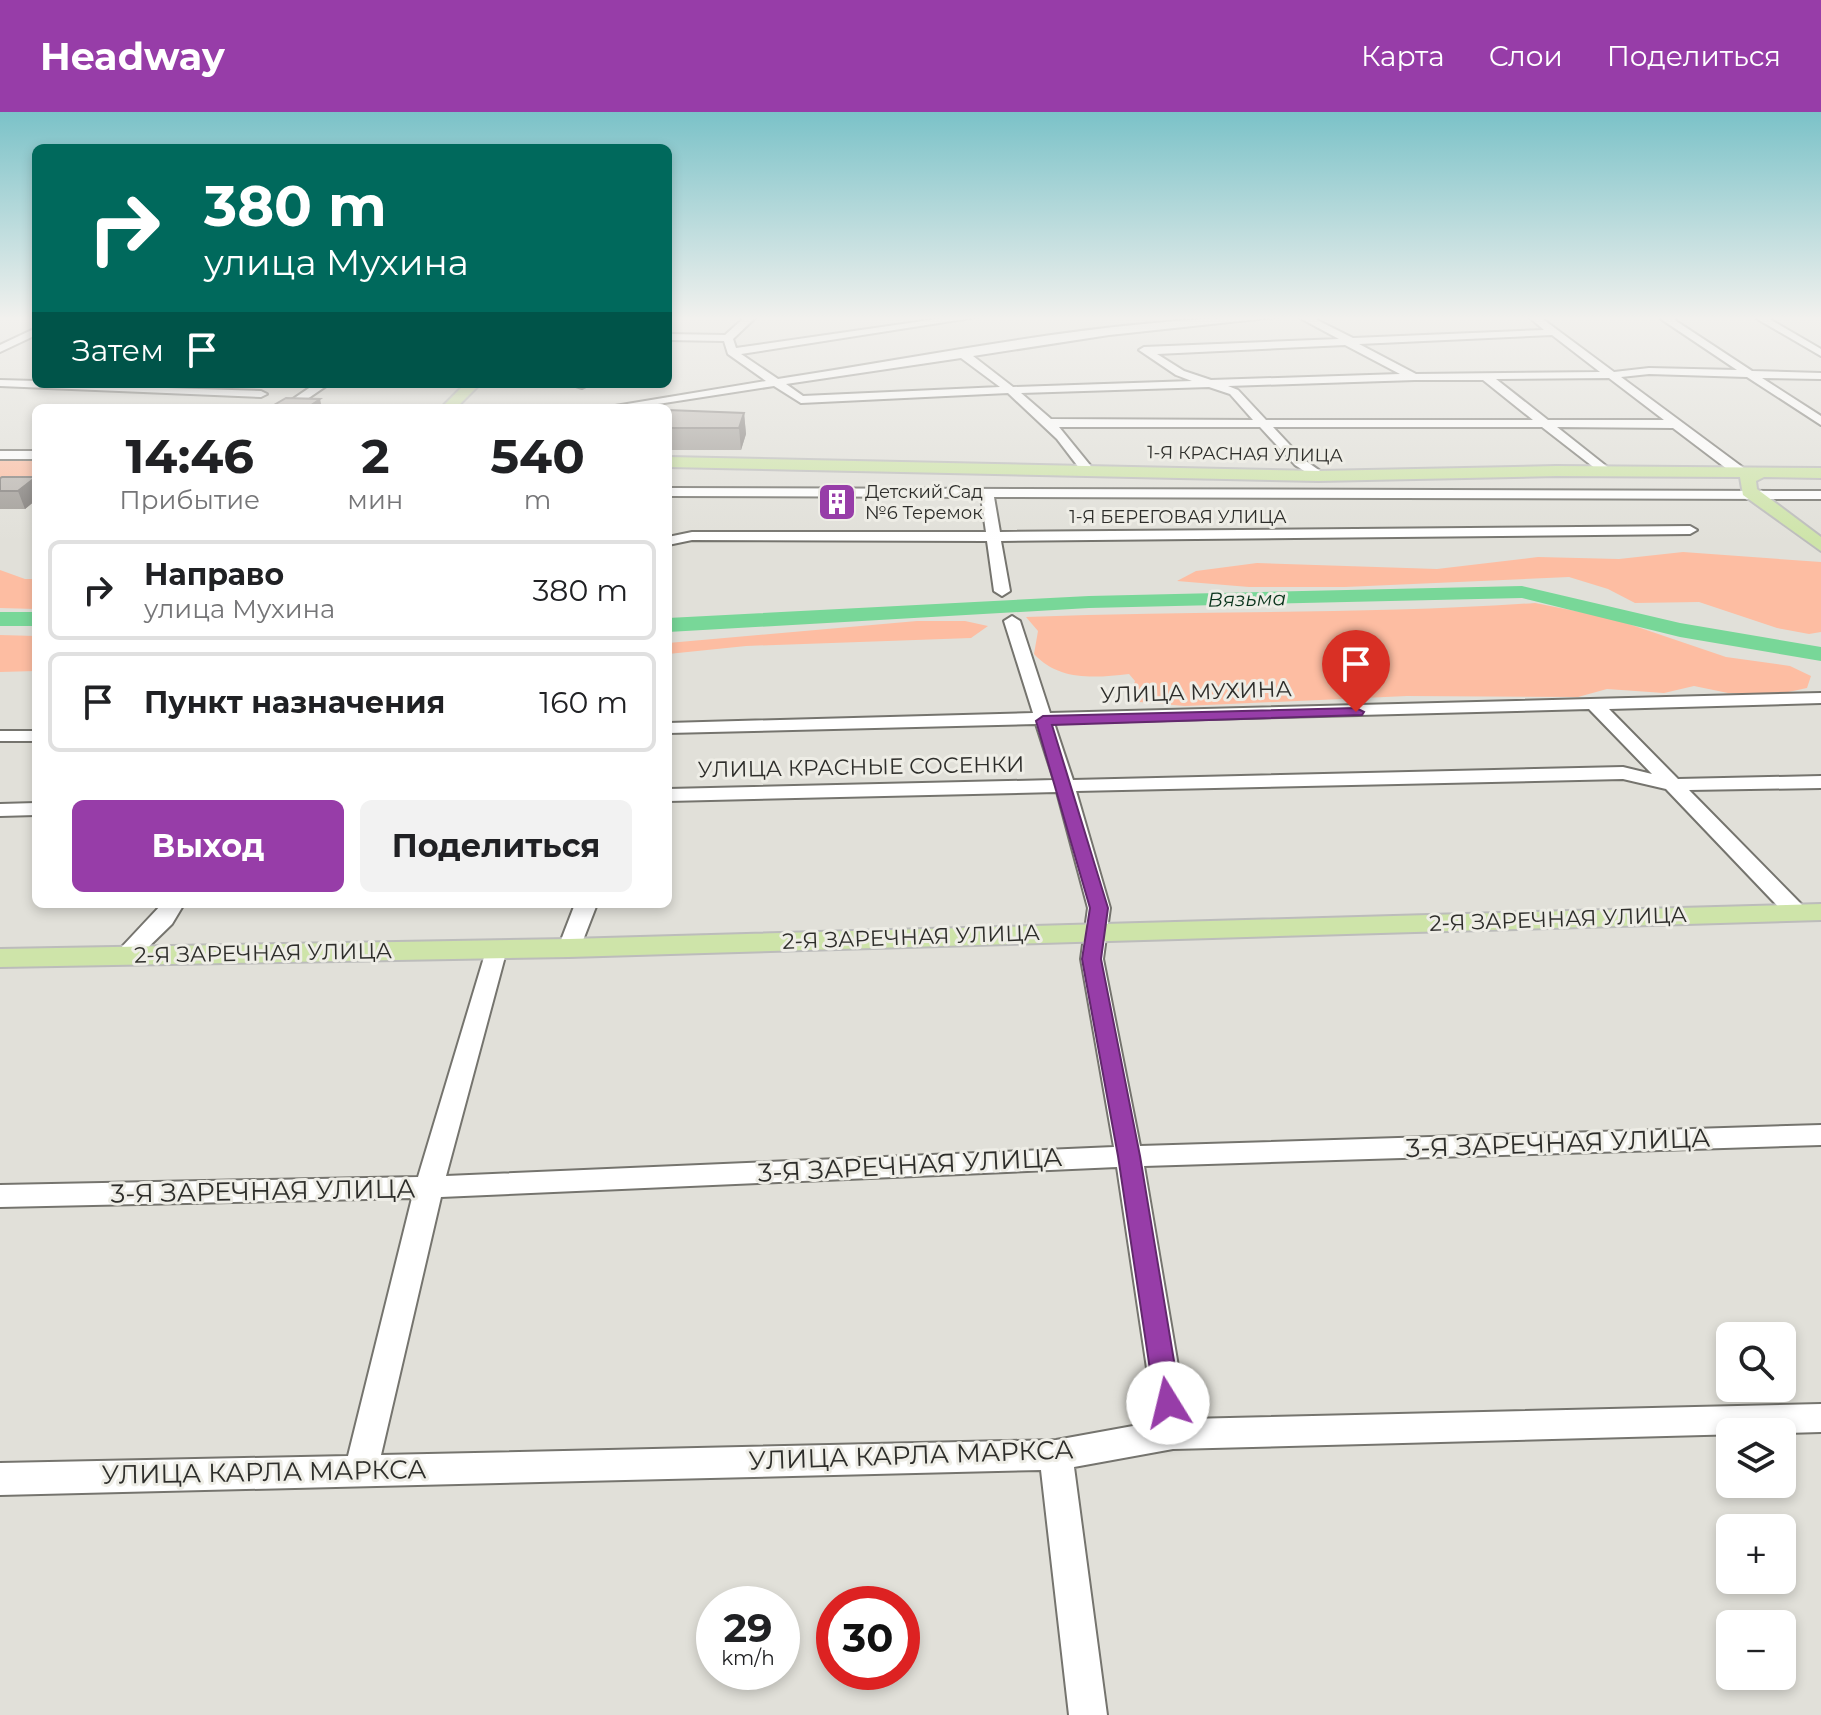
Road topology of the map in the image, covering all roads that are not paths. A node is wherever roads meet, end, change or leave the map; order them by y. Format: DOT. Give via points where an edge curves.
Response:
graph roads {
  1 [pos="260,392"];
  2 [pos="311,392"];
  3 [pos="652,392"];
  4 [pos="702,392"];
  5 [pos="788,392"];
  6 [pos="973,392"];
  7 [pos="1013,392"];
  8 [pos="1233,392"];
  9 [pos="1505,392"];
  10 [pos="1634,392"];
  11 [pos="1778,392"];
  12 [pos="656,399"];
  13 [pos="246,404"];
  14 [pos="292,404"];
  15 [pos="630,404"];
  16 [pos="1821,421"];
  17 [pos="1264,422"];
  18 [pos="1049,423"];
  19 [pos="1544,423"];
  20 [pos="1675,424"];
  21 [pos="0,455"];
  22 [pos="32,455"];
  23 [pos="672,462"];
  24 [pos="1042,470"];
  25 [pos="1088,470"];
  26 [pos="1605,472"];
  27 [pos="1703,472"];
  28 [pos="1740,472"];
  29 [pos="1763,472"];
  30 [pos="1821,473"];
  31 [pos="1318,476"];
  32 [pos="672,492"];
  33 [pos="1752,493"];
  34 [pos="987,495"];
  35 [pos="1042,495"];
  36 [pos="1821,495"];
  37 [pos="1690,530"];
  38 [pos="995,535"];
  39 [pos="672,540"];
  40 [pos="1821,546"];
  41 [pos="1002,591"];
  42 [pos="1012,621"];
  43 [pos="1821,698"];
  44 [pos="1595,705"];
  45 [pos="1043,721"];
  46 [pos="672,728"];
  47 [pos="0,736"];
  48 [pos="32,736"];
  49 [pos="1821,782"];
  50 [pos="1672,785"];
  51 [pos="1065,786"];
  52 [pos="672,795"];
  53 [pos="32,809"];
  54 [pos="0,810"];
  55 [pos="171,908"];
  56 [pos="584,908"];
  57 [pos="1808,912"];
  58 [pos="1094,931"];
  59 [pos="569,948"];
  60 [pos="496,949"];
  61 [pos="126,956"];
  62 [pos="0,958"];
  63 [pos="1821,1135"];
  64 [pos="1129,1156"];
  65 [pos="429,1187"];
  66 [pos="0,1196"];
  67 [pos="1821,1418"];
  68 [pos="1173,1434"];
  69 [pos="1056,1455"];
  70 [pos="361,1469"];
  71 [pos="0,1479"];
  72 [pos="1088,1715"];
  1 -- 13 [label="street" via="266,392"];
  2 -- 14 [label="street"];
  3 -- 12 [label="street"];
  4 -- 12 [label="street"];
  5 -- 6 [label="street" via="801,400"];
  7 -- 18 [label="street"];
  8 -- 17 [label="street"];
  9 -- 19 [label="street"];
  10 -- 20 [label="street"];
  11 -- 16 [label="street"];
  12 -- 15 [label="street"];
  17 -- 18 [label="street"];
  17 -- 19 [label="street"];
  17 -- 31 [label="street"];
  18 -- 25 [label="street"];
  19 -- 20 [label="street"];
  19 -- 26 [label="street"];
  20 -- 28 [label="street"];
  21 -- 22 [label="street"];
  23 -- 24 [label="main road, 1-Я КРАСНАЯ УЛИЦА"];
  24 -- 25 [label="main road, 1-Я КРАСНАЯ УЛИЦА"];
  24 -- 35 [label="street"];
  25 -- 31 [label="main road, 1-Я КРАСНАЯ УЛИЦА"];
  26 -- 27 [label="main road, 1-Я КРАСНАЯ УЛИЦА"];
  26 -- 31 [label="main road, 1-Я КРАСНАЯ УЛИЦА"];
  27 -- 28 [label="main road, 1-Я КРАСНАЯ УЛИЦА"];
  27 -- 33 [label="main road"];
  28 -- 29 [label="main road, 1-Я КРАСНАЯ УЛИЦА"];
  29 -- 30 [label="main road, 1-Я КРАСНАЯ УЛИЦА"];
  29 -- 33 [label="main road" via="1747,479"];
  32 -- 34 [label="street"];
  33 -- 35 [label="street"];
  33 -- 36 [label="street"];
  33 -- 40 [label="main road"];
  34 -- 35 [label="street"];
  34 -- 38 [label="street"];
  37 -- 38 [label="street, 1-Я БЕРЕГОВАЯ УЛИЦА"];
  38 -- 39 [label="street, 1-Я БЕРЕГОВАЯ УЛИЦА"];
  38 -- 41 [label="street"];
  42 -- 45 [label="street"];
  43 -- 44 [label="street, УЛИЦА МУХИНА"];
  44 -- 45 [label="street, УЛИЦА МУХИНА"];
  44 -- 50 [label="street"];
  45 -- 46 [label="street, УЛИЦА МУХИНА"];
  45 -- 51 [label="street"];
  47 -- 48 [label="street"];
  49 -- 50 [label="street, УЛИЦА КРАСНЫЕ СОСЕНКИ"];
  50 -- 51 [label="street, УЛИЦА КРАСНЫЕ СОСЕНКИ" via="1623,773"];
  50 -- 57 [label="street"];
  51 -- 52 [label="street, УЛИЦА КРАСНЫЕ СОСЕНКИ"];
  51 -- 58 [label="street" via="1099,908"];
  53 -- 54 [label="street"];
  55 -- 61 [label="street"];
  56 -- 59 [label="street"];
  57 -- 58 [label="main road, 2-Я ЗАРЕЧНАЯ УЛИЦА"];
  58 -- 59 [label="main road, 2-Я ЗАРЕЧНАЯ УЛИЦА"];
  58 -- 64 [label="street" via="1092,959"];
  59 -- 60 [label="main road, 2-Я ЗАРЕЧНАЯ УЛИЦА"];
  60 -- 61 [label="main road, 2-Я ЗАРЕЧНАЯ УЛИЦА"];
  60 -- 65 [label="street"];
  61 -- 62 [label="main road, 2-Я ЗАРЕЧНАЯ УЛИЦА"];
  63 -- 64 [label="street, 3-Я ЗАРЕЧНАЯ УЛИЦА"];
  64 -- 65 [label="street, 3-Я ЗАРЕЧНАЯ УЛИЦА"];
  64 -- 68 [label="street"];
  65 -- 66 [label="street, 3-Я ЗАРЕЧНАЯ УЛИЦА"];
  65 -- 70 [label="street"];
  67 -- 68 [label="street, УЛИЦА КАРЛА МАРКСА"];
  68 -- 69 [label="street, УЛИЦА КАРЛА МАРКСА"];
  69 -- 70 [label="street, УЛИЦА КАРЛА МАРКСА"];
  69 -- 72 [label="street"];
  70 -- 71 [label="street, УЛИЦА КАРЛА МАРКСА"];
}
